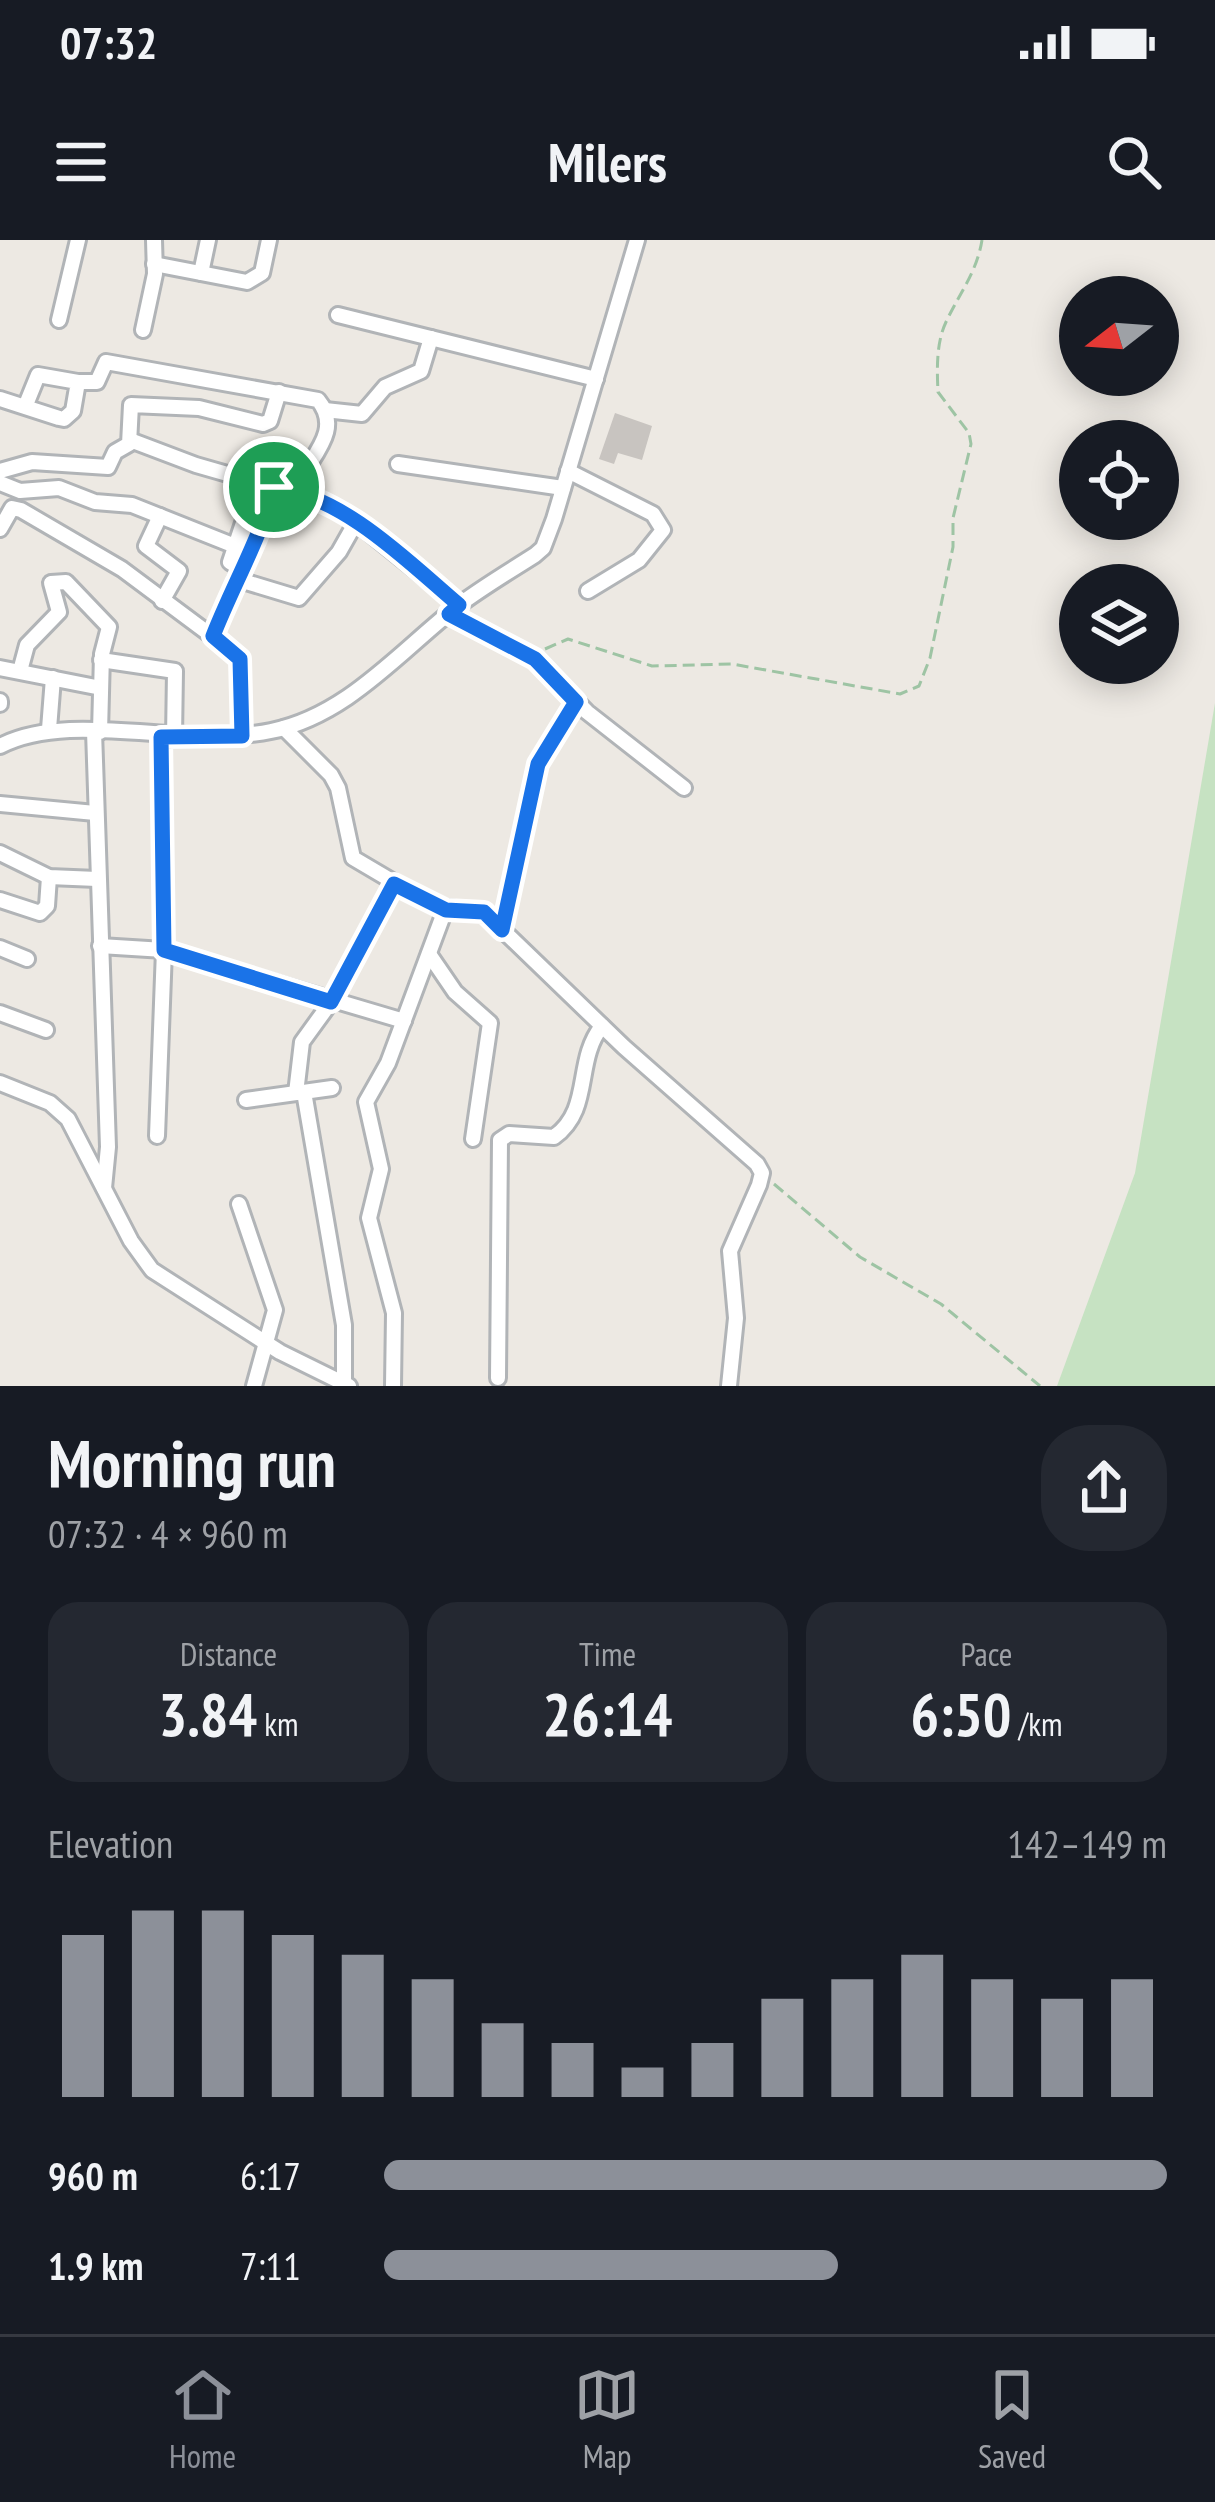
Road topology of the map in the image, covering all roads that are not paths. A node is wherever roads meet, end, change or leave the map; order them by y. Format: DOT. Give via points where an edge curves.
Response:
graph roads {
  1 [pos="78,240"];
  2 [pos="154,240"];
  3 [pos="208,240"];
  4 [pos="269,240"];
  5 [pos="637,240"];
  6 [pos="154,264"];
  7 [pos="201,273"];
  8 [pos="338,315"];
  9 [pos="59,320"];
  10 [pos="142,330"];
  11 [pos="431,338"];
  12 [pos="596,379"];
  13 [pos="78,382"];
  14 [pos="279,392"];
  15 [pos="0,399"];
  16 [pos="26,407"];
  17 [pos="325,410"];
  18 [pos="130,440"];
  19 [pos="398,464"];
  20 [pos="0,471"];
  21 [pos="568,471"];
  22 [pos="0,483"];
  23 [pos="274,487"];
  24 [pos="563,488"];
  25 [pos="20,490"];
  26 [pos="296,490"];
  27 [pos="12,508"];
  28 [pos="160,516"];
  29 [pos="266,517"];
  30 [pos="356,522"];
  31 [pos="0,529"];
  32 [pos="235,546"];
  33 [pos="238,574"];
  34 [pos="588,591"];
  35 [pos="162,602"];
  36 [pos="454,609"];
  37 [pos="213,636"];
  38 [pos="101,660"];
  39 [pos="0,668"];
  40 [pos="20,671"];
  41 [pos="53,678"];
  42 [pos="100,688"];
  43 [pos="284,728"];
  44 [pos="49,729"];
  45 [pos="97,732"];
  46 [pos="242,736"];
  47 [pos="168,738"];
  48 [pos="0,746"];
  49 [pos="684,788"];
  50 [pos="0,804"];
  51 [pos="95,813"];
  52 [pos="0,853"];
  53 [pos="49,877"];
  54 [pos="97,879"];
  55 [pos="394,884"];
  56 [pos="0,900"];
  57 [pos="446,910"];
  58 [pos="100,946"];
  59 [pos="0,948"];
  60 [pos="164,950"];
  61 [pos="429,954"];
  62 [pos="27,959"];
  63 [pos="331,1002"];
  64 [pos="0,1013"];
  65 [pos="404,1021"];
  66 [pos="602,1026"];
  67 [pos="46,1030"];
  68 [pos="0,1083"];
  69 [pos="332,1088"];
  70 [pos="300,1092"];
  71 [pos="246,1100"];
  72 [pos="157,1136"];
  73 [pos="473,1139"];
  74 [pos="104,1188"];
  75 [pos="239,1204"];
  76 [pos="269,1345"];
  77 [pos="498,1378"];
  78 [pos="347,1385"];
  79 [pos="254,1386"];
  80 [pos="393,1386"];
  81 [pos="729,1386"];
  1 -- 9 [label="street"];
  2 -- 6 [label="street"];
  3 -- 7 [label="street"];
  4 -- 7 [label="street" via="256,280"];
  5 -- 12 [label="street"];
  6 -- 7 [label="street"];
  6 -- 10 [label="street"];
  8 -- 11 [label="street"];
  11 -- 12 [label="street"];
  11 -- 17 [label="street" via="421,371 385,387 362,414"];
  12 -- 21 [label="street"];
  13 -- 14 [label="street" via="97,382 106,362"];
  13 -- 16 [label="street" via="38,375"];
  13 -- 16 [label="street" via="69,417"];
  14 -- 17 [label="street" via="318,400"];
  14 -- 18 [label="street" via="263,424 131,405"];
  15 -- 16 [label="street"];
  17 -- 26 [label="street" via="323,447"];
  18 -- 20 [label="street" via="108,467 32,462"];
  18 -- 23 [label="street"];
  19 -- 24 [label="street"];
  21 -- 24 [label="street"];
  21 -- 34 [label="street" via="653,514 662,530 639,560"];
  22 -- 25 [label="street"];
  23 -- 26 [label="street"];
  23 -- 29 [label="street"];
  24 -- 36 [label="street" via="543,548"];
  25 -- 27 [label="street"];
  25 -- 28 [label="street" via="65,489"];
  26 -- 30 [label="street"];
  27 -- 31 [label="street"];
  27 -- 35 [label="street" via="122,569"];
  28 -- 32 [label="street"];
  28 -- 35 [label="street" via="146,546 179,571"];
  29 -- 32 [label="street" via="246,514"];
  29 -- 33 [label="street"];
  30 -- 33 [label="street" via="299,598"];
  30 -- 36 [label="street"];
  32 -- 33 [label="street" via="230,562"];
  33 -- 37 [label="street"];
  35 -- 37 [label="street"];
  36 -- 43 [label="street" via="346,699"];
  36 -- 49 [label="street" via="535,659"];
  37 -- 46 [label="street" via="240,659"];
  38 -- 40 [label="street" via="108,622 55,580 59,612 27,645"];
  38 -- 42 [label="street"];
  38 -- 47 [label="street" via="175,671"];
  39 -- 40 [label="street"];
  40 -- 41 [label="street"];
  41 -- 42 [label="street"];
  41 -- 44 [label="street"];
  42 -- 45 [label="street"];
  43 -- 46 [label="street"];
  43 -- 55 [label="street" via="331,775 353,858"];
  44 -- 45 [label="street"];
  44 -- 48 [label="street"];
  45 -- 47 [label="street"];
  45 -- 51 [label="street"];
  46 -- 47 [label="street"];
  47 -- 60 [label="street"];
  50 -- 51 [label="street"];
  51 -- 54 [label="street"];
  52 -- 53 [label="street"];
  53 -- 54 [label="street"];
  53 -- 56 [label="street" via="40,913"];
  54 -- 58 [label="street"];
  55 -- 57 [label="street"];
  55 -- 63 [label="street"];
  57 -- 61 [label="street"];
  57 -- 66 [label="street" via="484,912"];
  58 -- 60 [label="street"];
  58 -- 74 [label="street"];
  59 -- 62 [label="street"];
  60 -- 63 [label="street"];
  60 -- 72 [label="street"];
  61 -- 65 [label="street"];
  61 -- 73 [label="street" via="454,992 490,1023"];
  63 -- 65 [label="street"];
  63 -- 70 [label="street" via="302,1042"];
  64 -- 67 [label="street"];
  65 -- 80 [label="street" via="365,1111 381,1169 369,1218 394,1313"];
  66 -- 77 [label="street" via="587,1046 574,1118 554,1137 509,1134 500,1141"];
  66 -- 81 [label="street" via="762,1173 730,1251 736,1318"];
  68 -- 74 [label="street" via="60,1110"];
  69 -- 70 [label="street"];
  70 -- 71 [label="street"];
  70 -- 78 [label="street" via="344,1325"];
  74 -- 76 [label="street" via="145,1264"];
  75 -- 76 [label="street" via="272,1298"];
  76 -- 78 [label="street"];
  76 -- 79 [label="street"];
}
